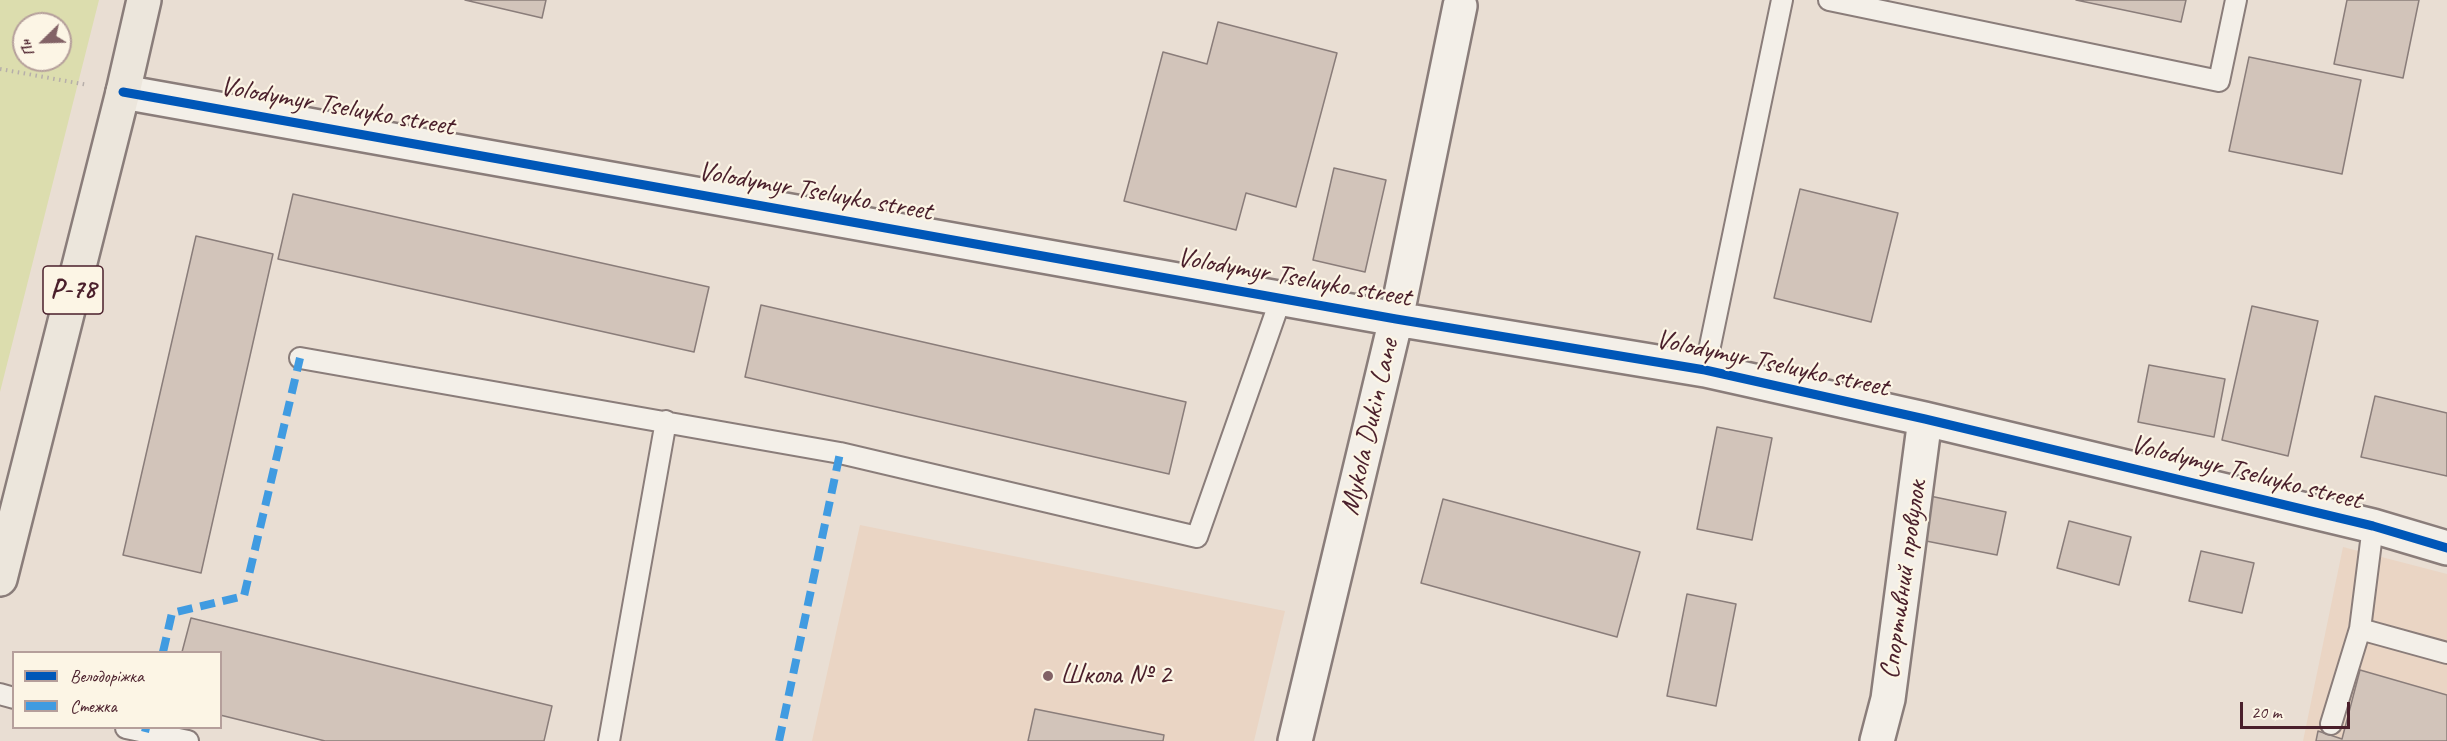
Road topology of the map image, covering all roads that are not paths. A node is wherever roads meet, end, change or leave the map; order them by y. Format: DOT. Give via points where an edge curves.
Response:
graph roads {
  1 [pos="144,0"];
  2 [pos="1782,0"];
  3 [pos="1829,0"];
  4 [pos="2236,0"];
  5 [pos="1452,3"];
  6 [pos="123,92"];
  7 [pos="1281,298"];
  8 [pos="1396,320"];
  9 [pos="300,358"];
  10 [pos="1706,370"];
  11 [pos="1925,418"];
  12 [pos="666,421"];
  13 [pos="2373,526"];
  14 [pos="2447,549"];
  15 [pos="0,579"];
  16 [pos="2360,629"];
  17 [pos="2447,653"];
  18 [pos="2331,723"];
  19 [pos="131,729"];
  20 [pos="188,741"];
  21 [pos="609,741"];
  22 [pos="1295,741"];
  23 [pos="1877,741"];
  1 -- 6 [label="main road, Р-78"];
  2 -- 10 [label="lane"];
  3 -- 4 [label="lane" via="2219,81"];
  5 -- 8 [label="street, Mykola Dukin Lane"];
  6 -- 7 [label="street, Volodymyr Tseluyko street"];
  6 -- 15 [label="main road, Р-78"];
  7 -- 8 [label="street, Volodymyr Tseluyko street"];
  7 -- 12 [label="lane" via="1197,537 840,453"];
  8 -- 10 [label="street, Volodymyr Tseluyko street"];
  8 -- 22 [label="street, Mykola Dukin Lane"];
  9 -- 12 [label="lane"];
  10 -- 11 [label="street, Volodymyr Tseluyko street"];
  11 -- 13 [label="street, Volodymyr Tseluyko street"];
  11 -- 23 [label="street, Спортивний провулок" via="1888,699"];
  12 -- 21 [label="lane"];
  13 -- 14 [label="street, Volodymyr Tseluyko street"];
  13 -- 16 [label="lane"];
  16 -- 17 [label="lane"];
  16 -- 18 [label="lane"];
  19 -- 20 [label="lane"];
}
